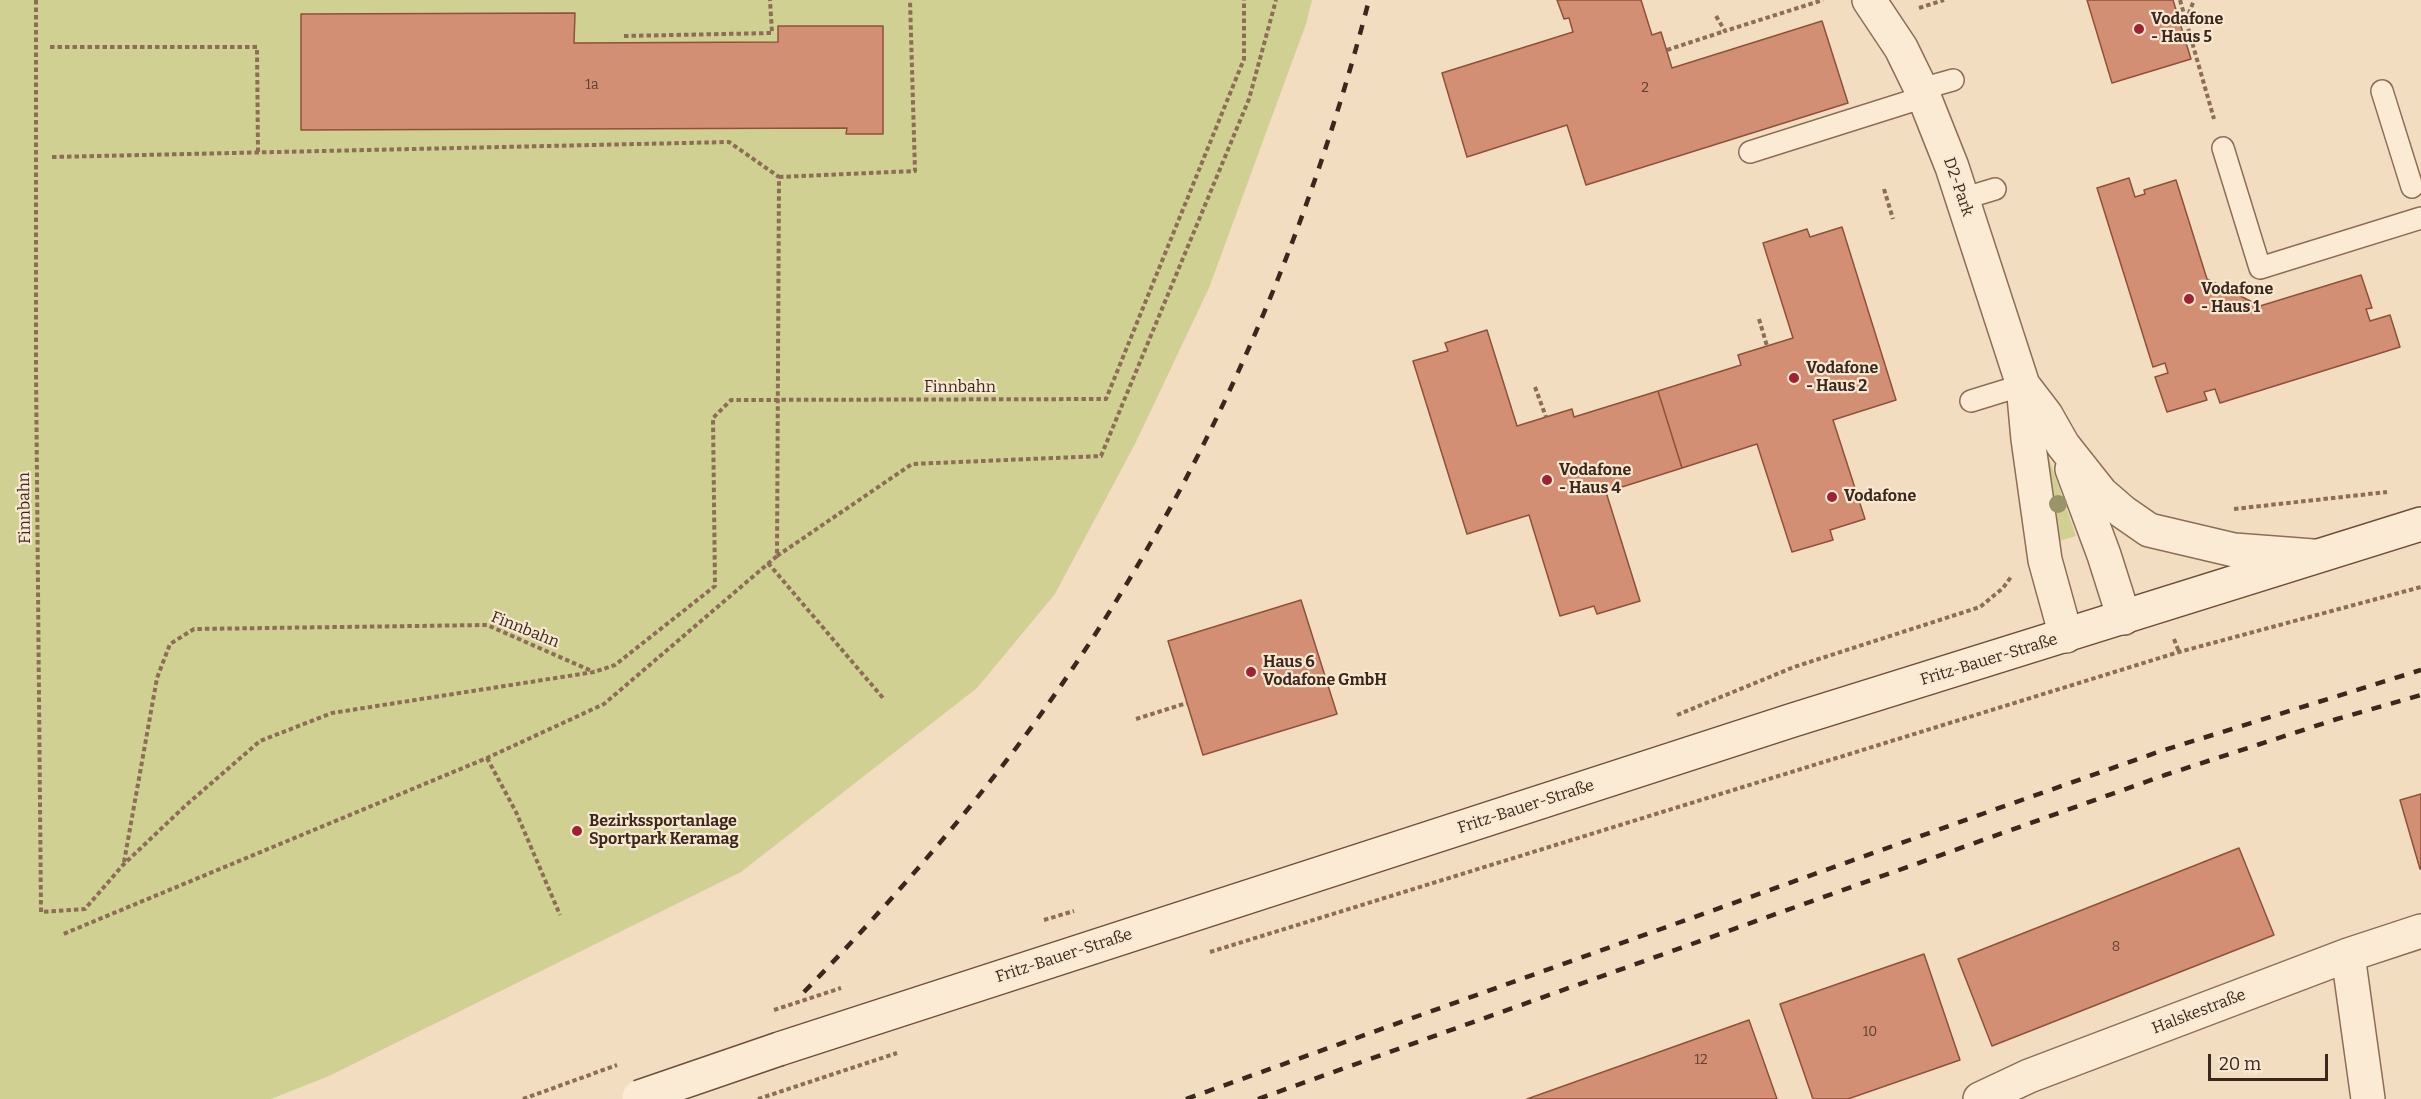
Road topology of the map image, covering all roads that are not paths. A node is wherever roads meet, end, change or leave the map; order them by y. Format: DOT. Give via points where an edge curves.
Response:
graph roads {
  1 [pos="1869,0"];
  2 [pos="1953,80"];
  3 [pos="2382,91"];
  4 [pos="1922,93"];
  5 [pos="2223,148"];
  6 [pos="1750,152"];
  7 [pos="2412,187"];
  8 [pos="1995,189"];
  9 [pos="1962,199"];
  10 [pos="2421,218"];
  11 [pos="2023,385"];
  12 [pos="1971,401"];
  13 [pos="2063,445"];
  14 [pos="2421,524"];
  15 [pos="2313,556"];
  16 [pos="2124,618"];
  17 [pos="2066,636"];
  18 [pos="2421,931"];
  19 [pos="2348,955"];
  20 [pos="637,1098"];
  21 [pos="1980,1099"];
  22 [pos="2368,1099"];
  1 -- 4 [label="main road, D2-Park" via="1901,48"];
  2 -- 4 [label="lane"];
  3 -- 7 [label="lane"];
  4 -- 6 [label="lane"];
  4 -- 9 [label="main road, D2-Park" via="1942,171"];
  5 -- 10 [label="lane" via="2260,268"];
  8 -- 9 [label="lane"];
  9 -- 11 [label="main road, D2-Park"];
  11 -- 12 [label="lane"];
  11 -- 13 [label="main road, D2-Park"];
  11 -- 17 [label="main road, D2-Park" via="2046,566"];
  13 -- 15 [label="main road, D2-Park" via="2101,493 2149,530 2234,550"];
  13 -- 16 [label="main road, D2-Park"];
  14 -- 15 [label="main road, Fritz-Bauer-Straße"];
  15 -- 16 [label="main road, Fritz-Bauer-Straße"];
  16 -- 17 [label="main road, Fritz-Bauer-Straße"];
  17 -- 20 [label="main road, Fritz-Bauer-Straße, bridge" via="1790,721"];
  18 -- 19 [label="main road, Halskestraße"];
  19 -- 21 [label="main road, Halskestraße" via="2029,1076"];
  19 -- 22 [label="main road"];
}
